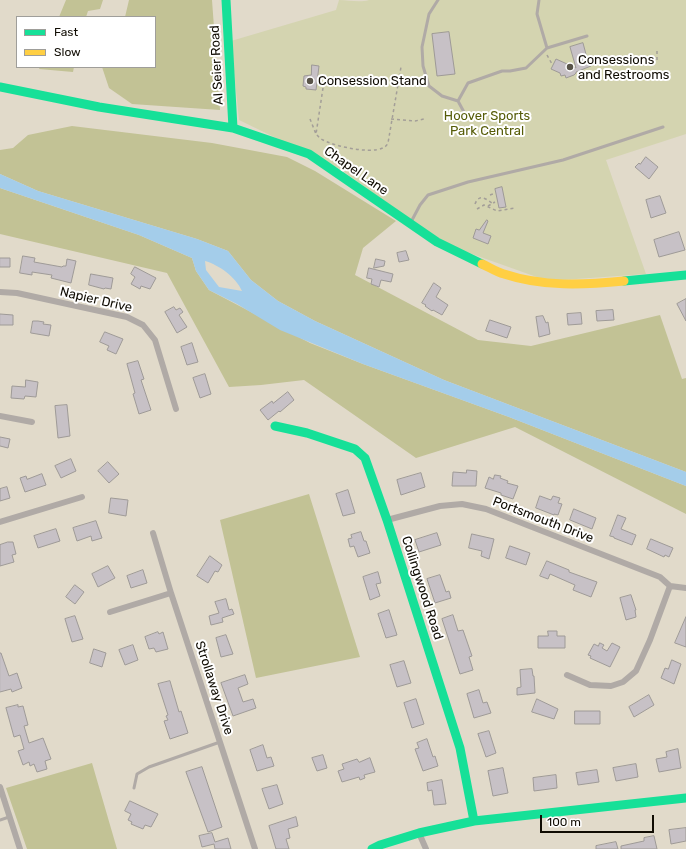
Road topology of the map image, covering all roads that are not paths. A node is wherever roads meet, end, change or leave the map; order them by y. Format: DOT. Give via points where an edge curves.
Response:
graph roads {
  1 [pos="226,0"];
  2 [pos="438,0"];
  3 [pos="539,0"];
  4 [pos="587,36"];
  5 [pos="546,49"];
  6 [pos="0,87"];
  7 [pos="458,101"];
  8 [pos="465,114"];
  9 [pos="662,127"];
  10 [pos="233,128"];
  11 [pos="410,224"];
  12 [pos="686,275"];
  13 [pos="0,292"];
  14 [pos="176,409"];
  15 [pos="0,416"];
  16 [pos="32,422"];
  17 [pos="274,426"];
  18 [pos="82,497"];
  19 [pos="387,520"];
  20 [pos="0,522"];
  21 [pos="153,533"];
  22 [pos="670,586"];
  23 [pos="686,588"];
  24 [pos="171,593"];
  25 [pos="110,612"];
  26 [pos="567,675"];
  27 [pos="220,742"];
  28 [pos="0,787"];
  29 [pos="134,788"];
  30 [pos="686,798"];
  31 [pos="9,817"];
  32 [pos="0,820"];
  33 [pos="474,821"];
  34 [pos="419,833"];
  35 [pos="20,849"];
  36 [pos="255,849"];
  37 [pos="372,849"];
  38 [pos="426,849"];
  1 -- 10 [label="street, Al Seier Road"];
  2 -- 7 [label="lane" via="429,14 422,47 423,66 429,86 442,96"];
  3 -- 5 [label="lane" via="537,14"];
  4 -- 5 [label="lane"];
  5 -- 7 [label="lane" via="526,68 502,70 468,83"];
  6 -- 10 [label="street, Chapel Lane" via="99,107"];
  7 -- 8 [label="lane"];
  9 -- 11 [label="lane" via="563,160 462,184 428,195"];
  10 -- 11 [label="street, Chapel Lane" via="309,154"];
  11 -- 12 [label="street, Chapel Lane" via="469,259 503,274 527,280 574,285"];
  13 -- 14 [label="street, Napier Drive" via="16,293 127,317 143,325 154,340"];
  15 -- 16 [label="street"];
  17 -- 19 [label="street, Collingwood Road" via="307,433 355,449 365,458"];
  18 -- 20 [label="street"];
  19 -- 22 [label="street, Portsmouth Drive" via="440,506 462,504 486,509 660,578"];
  19 -- 33 [label="street, Collingwood Road" via="460,748"];
  21 -- 24 [label="street, Strollaway Drive"];
  22 -- 23 [label="street, Portsmouth Drive"];
  22 -- 26 [label="street" via="636,671 623,682 611,686 590,685"];
  24 -- 25 [label="street"];
  24 -- 27 [label="street, Strollaway Drive"];
  27 -- 29 [label="lane" via="149,767 137,774"];
  27 -- 36 [label="street, Strollaway Drive"];
  28 -- 31 [label="street"];
  30 -- 33 [label="street"];
  31 -- 32 [label="lane"];
  31 -- 35 [label="street"];
  33 -- 34 [label="street"];
  34 -- 37 [label="street"];
  34 -- 38 [label="street"];
}
